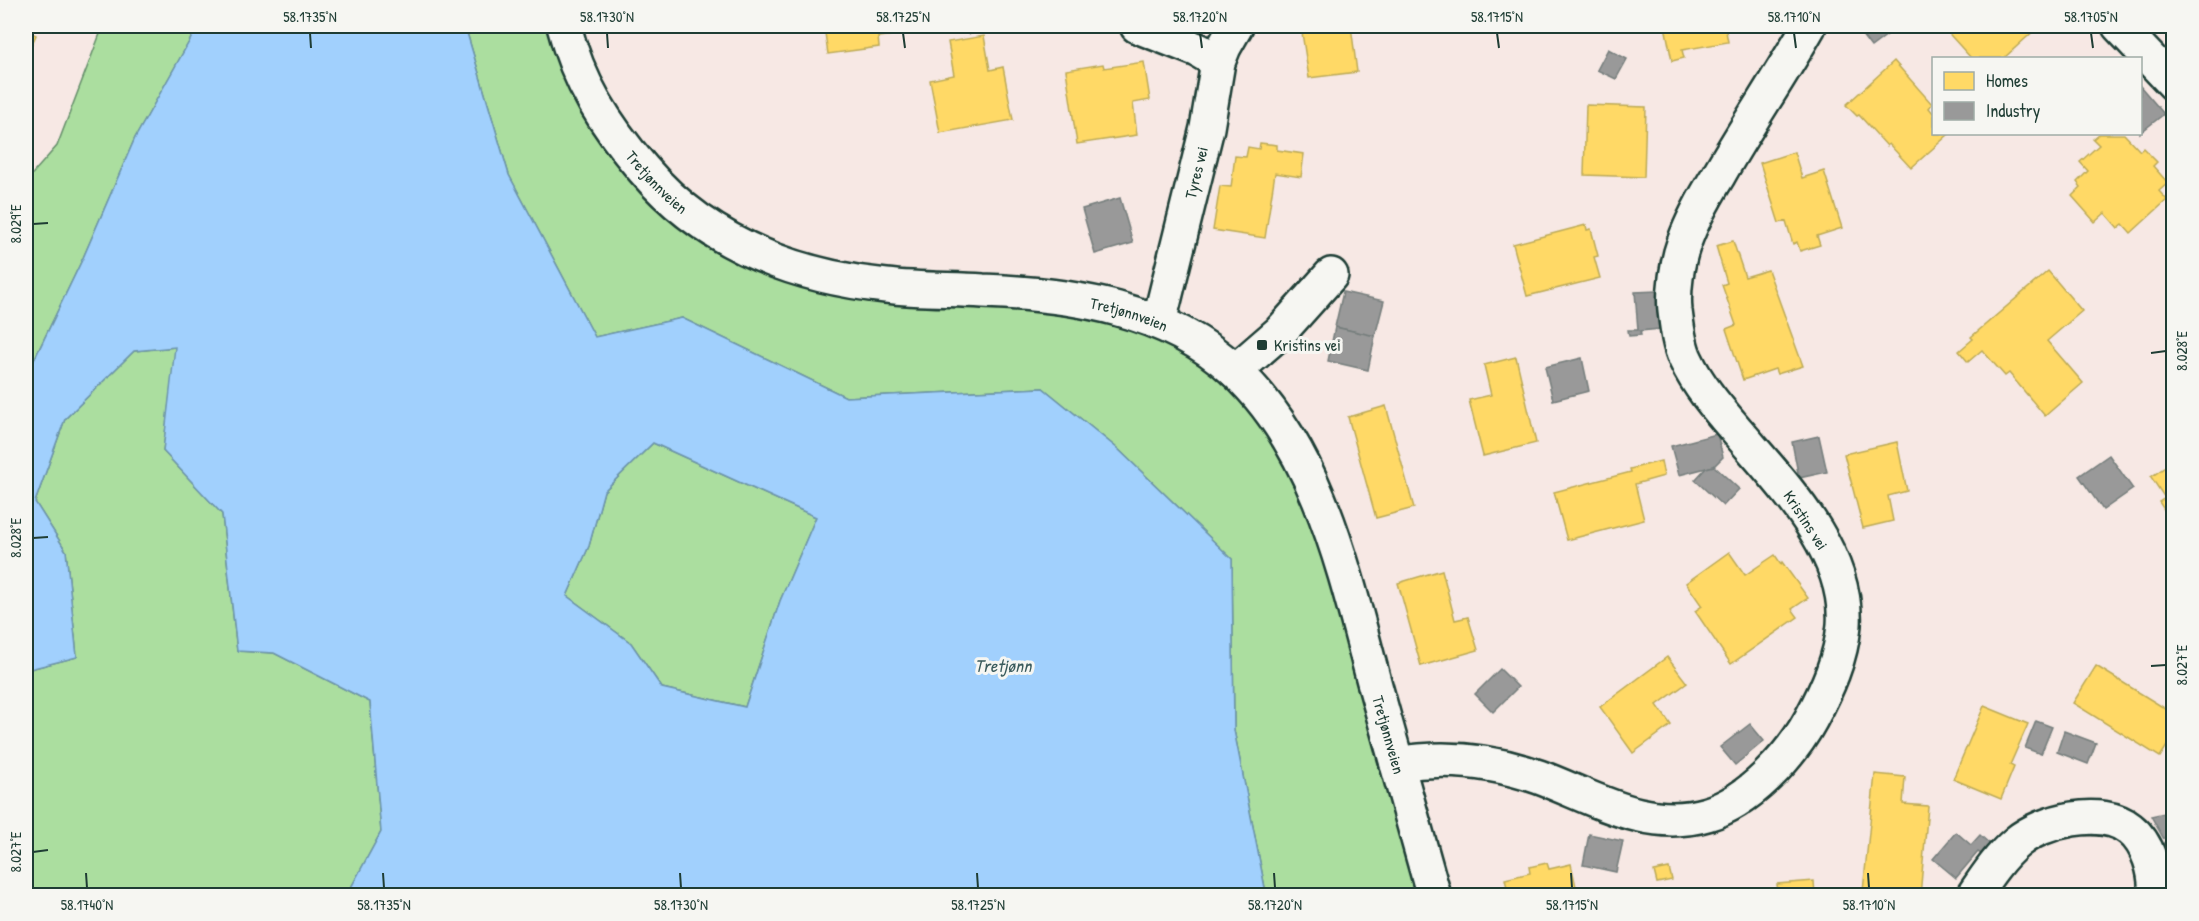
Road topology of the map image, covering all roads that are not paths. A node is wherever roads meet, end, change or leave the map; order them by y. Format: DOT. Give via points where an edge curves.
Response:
graph roads {
  1 [pos="564,26"];
  2 [pos="1137,26"];
  3 [pos="1236,26"];
  4 [pos="1809,26"];
  5 [pos="2119,26"];
  6 [pos="1218,62"];
  7 [pos="2174,84"];
  8 [pos="1331,275"];
  9 [pos="1159,322"];
  10 [pos="1235,371"];
  11 [pos="1397,764"];
  12 [pos="1434,896"];
  13 [pos="1973,896"];
  14 [pos="2155,896"];
  1 -- 9 [label="street, Tretjønnveien" via="583,79 616,137 659,188 746,250 837,278 904,288 1061,297"];
  2 -- 6 [label="street"];
  3 -- 6 [label="street, Tyres vei"];
  4 -- 11 [label="street, Kristins vei" via="1703,202 1683,244 1675,308 1682,349 1691,370 1803,513 1823,542 1839,583 1844,625 1839,656 1810,720 1778,766 1753,789 1707,814 1687,818 1662,819 1605,806 1538,777 1485,762 1418,760"];
  5 -- 7 [label="street"];
  6 -- 9 [label="street, Tyres vei" via="1207,128"];
  8 -- 10 [label="street" via="1280,332"];
  9 -- 10 [label="street, Tretjønnveien" via="1209,350"];
  10 -- 11 [label="street, Tretjønnveien" via="1296,449 1321,504"];
  11 -- 12 [label="street, Tretjønnveien"];
  13 -- 14 [label="street" via="2018,841 2046,826 2090,817 2110,819 2129,828 2142,842 2152,864"];
}
